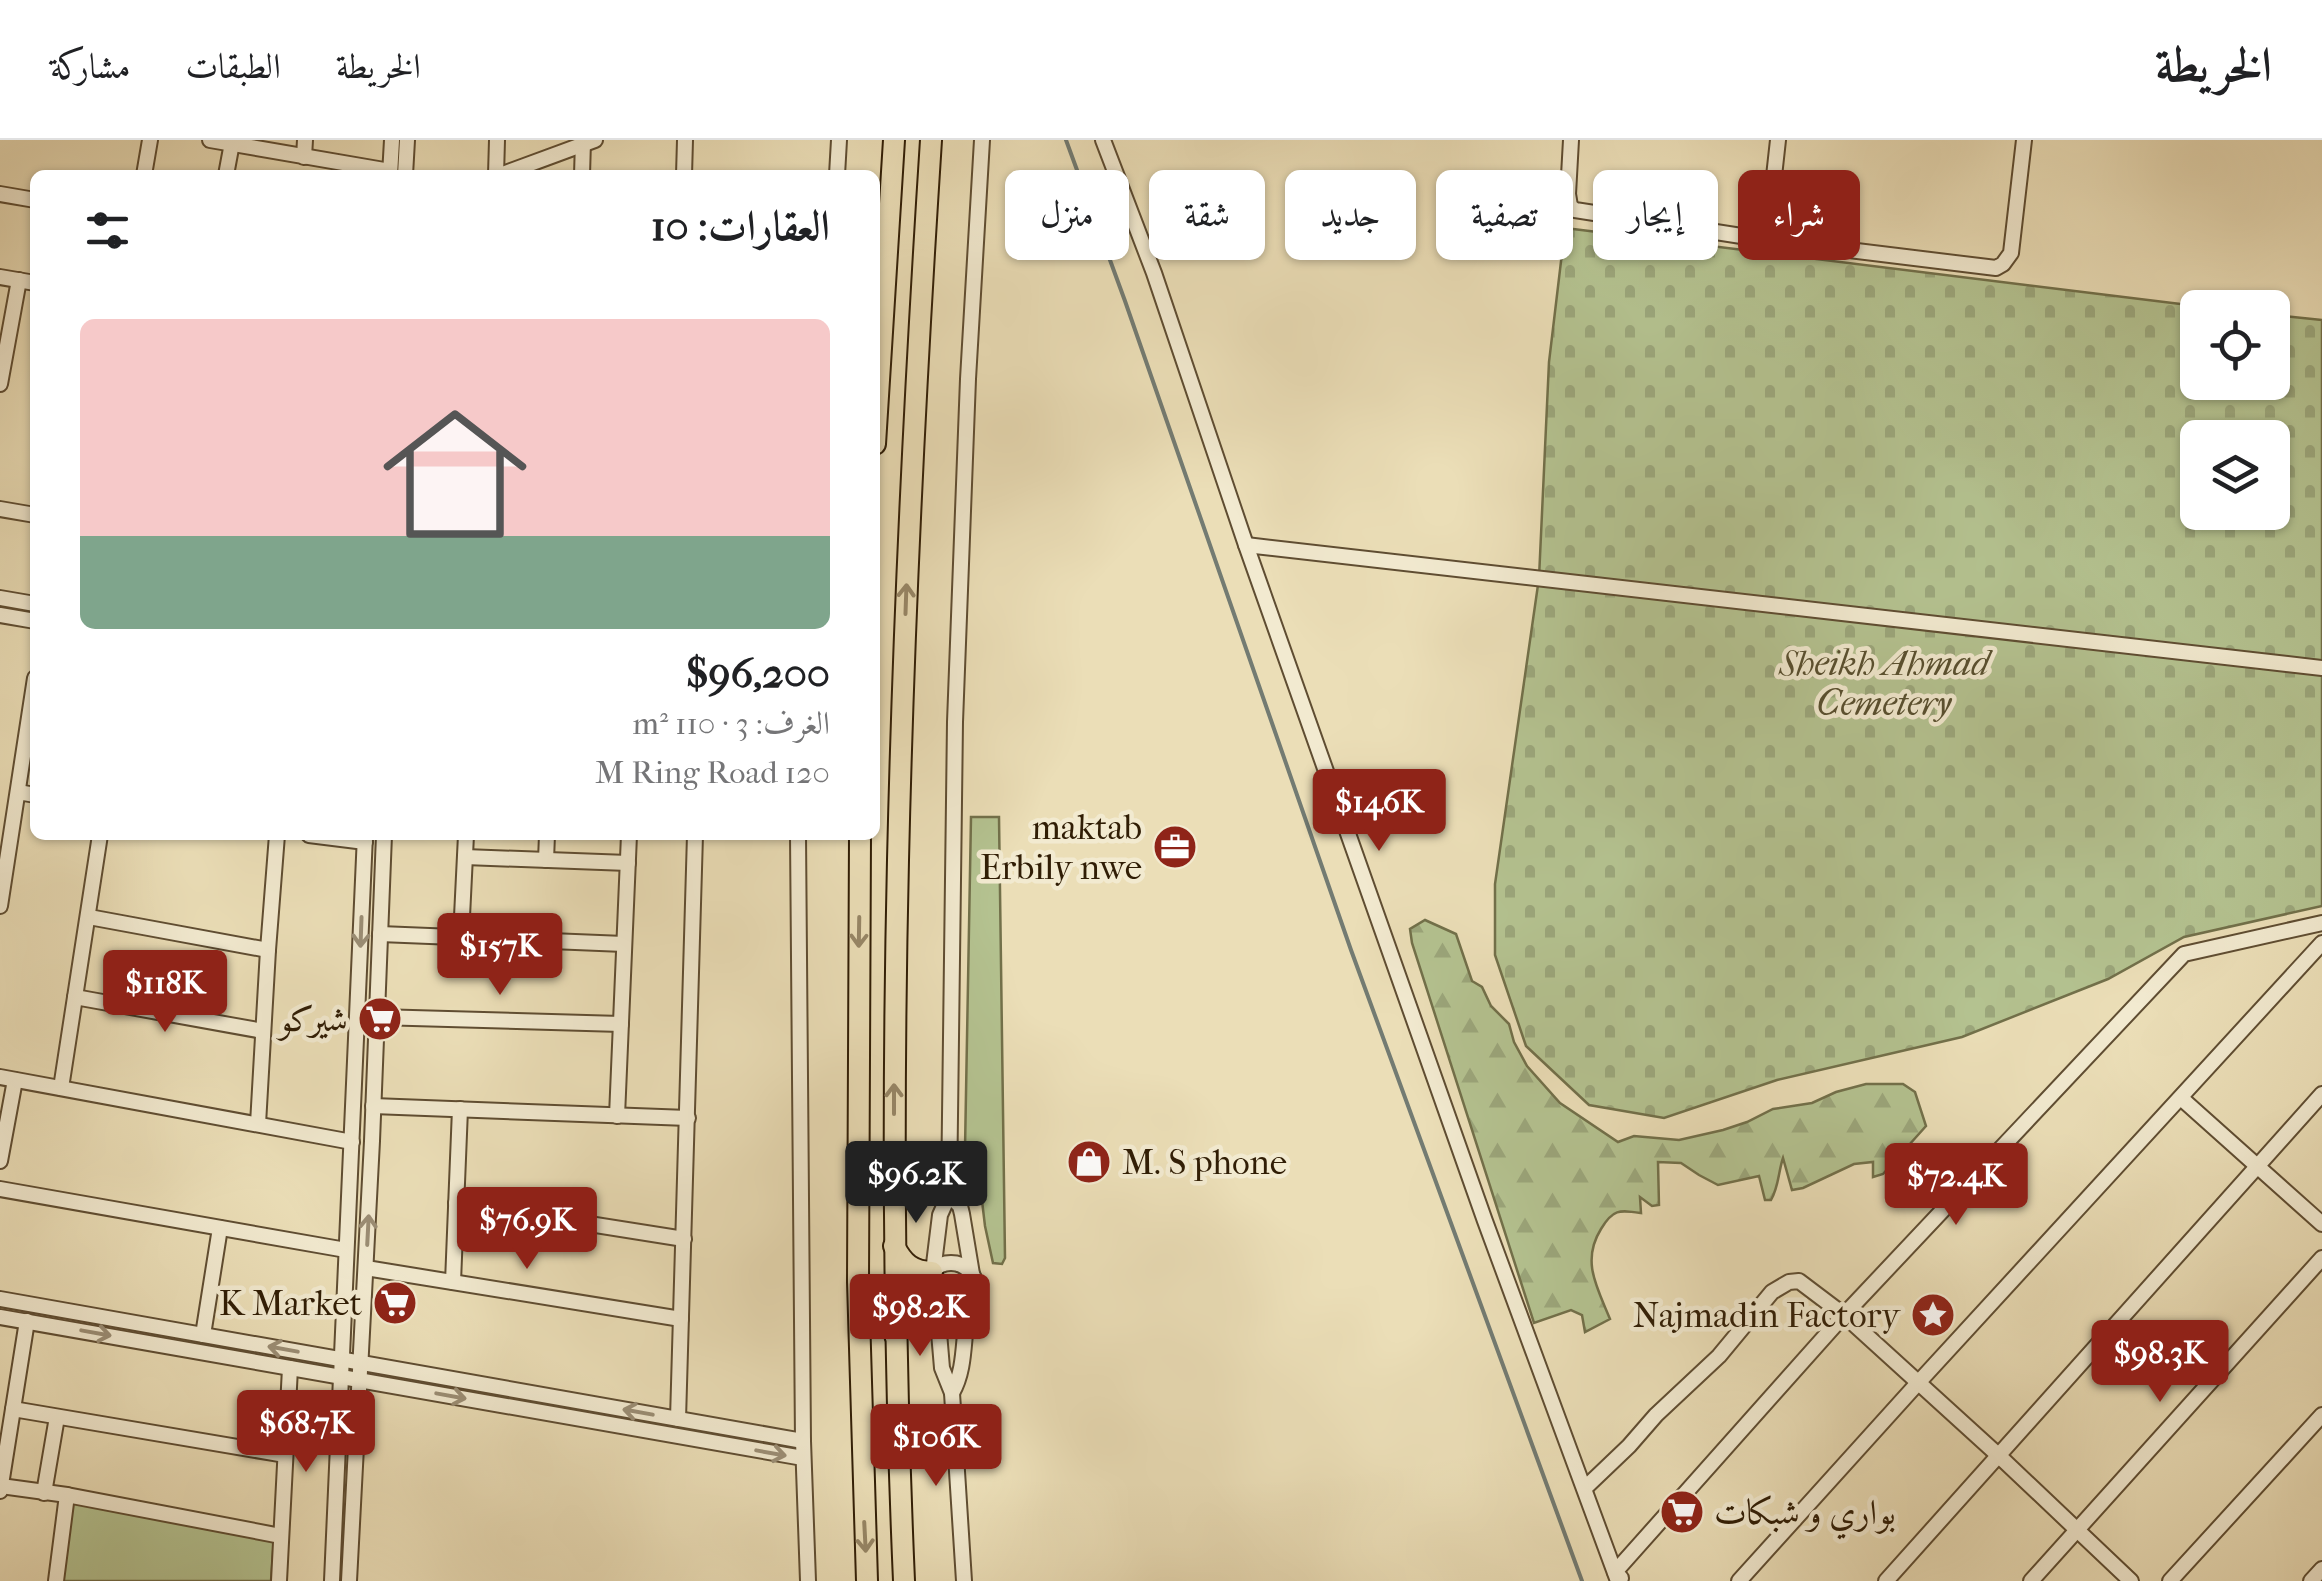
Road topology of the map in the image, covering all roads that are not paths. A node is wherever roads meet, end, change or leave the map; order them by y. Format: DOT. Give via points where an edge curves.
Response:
graph roads {
  1 [pos="150,140"];
  2 [pos="210,140"];
  3 [pos="305,140"];
  4 [pos="392,140"];
  5 [pos="407,140"];
  6 [pos="497,140"];
  7 [pos="685,140"];
  8 [pos="839,140"];
  9 [pos="894,140"];
  10 [pos="931,140"];
  11 [pos="982,140"];
  12 [pos="1103,140"];
  13 [pos="1571,140"];
  14 [pos="1778,140"];
  15 [pos="2024,140"];
  16 [pos="587,142"];
  17 [pos="232,143"];
  18 [pos="304,156"];
  19 [pos="145,170"];
  20 [pos="227,170"];
  21 [pos="375,170"];
  22 [pos="395,170"];
  23 [pos="396,170"];
  24 [pos="498,170"];
  25 [pos="511,170"];
  26 [pos="583,170"];
  27 [pos="684,170"];
  28 [pos="837,170"];
  29 [pos="1775,170"];
  30 [pos="0,194"];
  31 [pos="30,199"];
  32 [pos="1738,235"];
  33 [pos="1860,251"];
  34 [pos="0,277"];
  35 [pos="19,280"];
  36 [pos="30,282"];
  37 [pos="880,364"];
  38 [pos="0,384"];
  39 [pos="0,509"];
  40 [pos="30,514"];
  41 [pos="1246,545"];
  42 [pos="0,598"];
  43 [pos="30,603"];
  44 [pos="0,615"];
  45 [pos="30,620"];
  46 [pos="2322,668"];
  47 [pos="30,723"];
  48 [pos="18,792"];
  49 [pos="30,794"];
  50 [pos="99,840"];
  51 [pos="277,840"];
  52 [pos="365,840"];
  53 [pos="384,840"];
  54 [pos="466,840"];
  55 [pos="547,840"];
  56 [pos="629,840"];
  57 [pos="695,840"];
  58 [pos="798,840"];
  59 [pos="860,840"];
  60 [pos="465,857"];
  61 [pos="546,860"];
  62 [pos="628,863"];
  63 [pos="0,900"];
  64 [pos="89,917"];
  65 [pos="2322,923"];
  66 [pos="380,934"];
  67 [pos="461,937"];
  68 [pos="2322,943"];
  69 [pos="624,944"];
  70 [pos="268,950"];
  71 [pos="75,997"];
  72 [pos="377,1017"];
  73 [pos="621,1024"];
  74 [pos="263,1031"];
  75 [pos="8,1079"];
  76 [pos="60,1088"];
  77 [pos="2322,1094"];
  78 [pos="2181,1098"];
  79 [pos="374,1106"];
  80 [pos="460,1109"];
  81 [pos="617,1116"];
  82 [pos="688,1118"];
  83 [pos="258,1124"];
  84 [pos="352,1142"];
  85 [pos="0,1161"];
  86 [pos="2257,1166"];
  87 [pos="0,1189"];
  88 [pos="950,1194"];
  89 [pos="456,1203"];
  90 [pos="2322,1224"];
  91 [pos="220,1228"];
  92 [pos="684,1239"];
  93 [pos="894,1246"];
  94 [pos="346,1250"];
  95 [pos="2322,1258"];
  96 [pos="366,1268"];
  97 [pos="932,1272"];
  98 [pos="973,1276"];
  99 [pos="452,1282"];
  100 [pos="0,1299"];
  101 [pos="968,1306"];
  102 [pos="936,1307"];
  103 [pos="0,1316"];
  104 [pos="1844,1316"];
  105 [pos="681,1319"];
  106 [pos="27,1321"];
  107 [pos="203,1335"];
  108 [pos="895,1335"];
  109 [pos="341,1359"];
  110 [pos="360,1363"];
  111 [pos="290,1368"];
  112 [pos="340,1376"];
  113 [pos="359,1380"];
  114 [pos="1917,1384"];
  115 [pos="952,1393"];
  116 [pos="13,1410"];
  117 [pos="2322,1415"];
  118 [pos="57,1417"];
  119 [pos="678,1419"];
  120 [pos="802,1441"];
  121 [pos="285,1455"];
  122 [pos="1998,1455"];
  123 [pos="803,1458"];
  124 [pos="0,1488"];
  125 [pos="1585,1488"];
  126 [pos="44,1494"];
  127 [pos="67,1495"];
  128 [pos="2077,1530"];
  129 [pos="281,1536"];
  130 [pos="2322,1568"];
  131 [pos="1619,1578"];
  132 [pos="56,1581"];
  133 [pos="279,1581"];
  134 [pos="332,1581"];
  135 [pos="349,1581"];
  136 [pos="808,1581"];
  137 [pos="867,1581"];
  138 [pos="904,1581"];
  139 [pos="964,1581"];
  140 [pos="1739,1581"];
  141 [pos="1886,1581"];
  142 [pos="2031,1581"];
  143 [pos="2131,1581"];
  144 [pos="2170,1581"];
  145 [pos="2310,1581"];
  1 -- 19 [label="street"];
  2 -- 17 [label="street"];
  3 -- 18 [label="street"];
  4 -- 22 [label="street"];
  5 -- 23 [label="street"];
  6 -- 24 [label="street"];
  7 -- 27 [label="street"];
  8 -- 28 [label="street"];
  9 -- 37 [label="highway"];
  93 -- 10 [label="highway, one-way" via="900,762"];
  11 -- 88 [label="street" via="955,722"];
  12 -- 41 [label="street"];
  13 -- 32 [label="street" via="1568,194 1575,210"];
  14 -- 29 [label="street"];
  15 -- 33 [label="street" via="2011,253 2003,264"];
  16 -- 25 [label="street"];
  16 -- 26 [label="street"];
  17 -- 18 [label="street"];
  17 -- 20 [label="street"];
  18 -- 21 [label="street"];
  30 -- 31 [label="street"];
  34 -- 35 [label="street"];
  35 -- 36 [label="street"];
  35 -- 38 [label="street"];
  39 -- 40 [label="street"];
  41 -- 46 [label="street"];
  41 -- 125 [label="street"];
  42 -- 43 [label="street"];
  44 -- 45 [label="street"];
  47 -- 48 [label="street"];
  48 -- 49 [label="street"];
  48 -- 63 [label="street"];
  50 -- 64 [label="street"];
  51 -- 70 [label="street"];
  52 -- 84 [label="street, one-way"];
  53 -- 66 [label="street"];
  54 -- 60 [label="street"];
  55 -- 61 [label="street"];
  56 -- 62 [label="street"];
  57 -- 82 [label="street"];
  58 -- 120 [label="street"];
  59 -- 137 [label="highway, one-way" via="858,1282"];
  60 -- 61 [label="street"];
  60 -- 67 [label="street"];
  61 -- 62 [label="street"];
  62 -- 69 [label="street"];
  64 -- 70 [label="street"];
  64 -- 71 [label="street"];
  65 -- 104 [label="street" via="2184,954"];
  66 -- 67 [label="street"];
  66 -- 72 [label="street"];
  67 -- 69 [label="street"];
  68 -- 78 [label="street"];
  69 -- 73 [label="street"];
  70 -- 74 [label="street"];
  71 -- 74 [label="street"];
  71 -- 76 [label="street"];
  72 -- 73 [label="street"];
  72 -- 79 [label="street"];
  73 -- 81 [label="street"];
  74 -- 83 [label="street"];
  75 -- 76 [label="street"];
  75 -- 85 [label="street"];
  76 -- 83 [label="street"];
  77 -- 86 [label="street"];
  78 -- 86 [label="street"];
  78 -- 114 [label="street"];
  79 -- 80 [label="street"];
  96 -- 79 [label="street, one-way"];
  80 -- 81 [label="street"];
  80 -- 89 [label="street"];
  81 -- 82 [label="street"];
  82 -- 92 [label="street"];
  83 -- 84 [label="street"];
  84 -- 94 [label="street"];
  86 -- 90 [label="street"];
  86 -- 122 [label="street"];
  87 -- 91 [label="street"];
  88 -- 97 [label="street" via="938,1223"];
  88 -- 98 [label="street" via="960,1206"];
  89 -- 92 [label="street"];
  89 -- 99 [label="street"];
  91 -- 94 [label="street"];
  91 -- 107 [label="street"];
  92 -- 105 [label="street"];
  93 -- 97 [label="highway" via="910,1268"];
  93 -- 108 [label="highway"];
  94 -- 109 [label="street"];
  95 -- 128 [label="street"];
  96 -- 99 [label="street"];
  96 -- 110 [label="street"];
  97 -- 98 [label="street" via="957,1264"];
  97 -- 102 [label="street" via="926,1286"];
  98 -- 101 [label="street" via="976,1292"];
  99 -- 105 [label="street"];
  100 -- 107 [label="street"];
  101 -- 102 [label="street" via="953,1313"];
  101 -- 115 [label="street" via="962,1368"];
  102 -- 108 [label="highway" via="912,1315"];
  102 -- 115 [label="street" via="942,1368"];
  103 -- 106 [label="street"];
  104 -- 114 [label="street"];
  104 -- 125 [label="street" via="1799,1281 1772,1292 1720,1356"];
  104 -- 131 [label="street"];
  105 -- 119 [label="street"];
  106 -- 111 [label="street, one-way"];
  106 -- 116 [label="street"];
  109 -- 107 [label="street, one-way"];
  108 -- 138 [label="highway"];
  109 -- 110 [label="street"];
  109 -- 112 [label="street"];
  110 -- 113 [label="street"];
  119 -- 110 [label="street, one-way"];
  111 -- 112 [label="street"];
  111 -- 121 [label="street"];
  112 -- 113 [label="street"];
  112 -- 134 [label="street"];
  113 -- 123 [label="street, one-way"];
  113 -- 135 [label="street"];
  114 -- 122 [label="street"];
  114 -- 140 [label="street"];
  115 -- 139 [label="street"];
  116 -- 118 [label="street"];
  116 -- 124 [label="street"];
  117 -- 144 [label="street"];
  118 -- 121 [label="street"];
  118 -- 126 [label="street"];
  119 -- 120 [label="street"];
  120 -- 123 [label="street"];
  121 -- 129 [label="street"];
  122 -- 128 [label="street"];
  122 -- 141 [label="street"];
  123 -- 136 [label="street"];
  124 -- 126 [label="street"];
  125 -- 131 [label="street"];
  126 -- 127 [label="street"];
  127 -- 129 [label="street"];
  127 -- 132 [label="street"];
  128 -- 142 [label="street"];
  128 -- 143 [label="street"];
  129 -- 133 [label="street"];
  130 -- 145 [label="street"];
}
